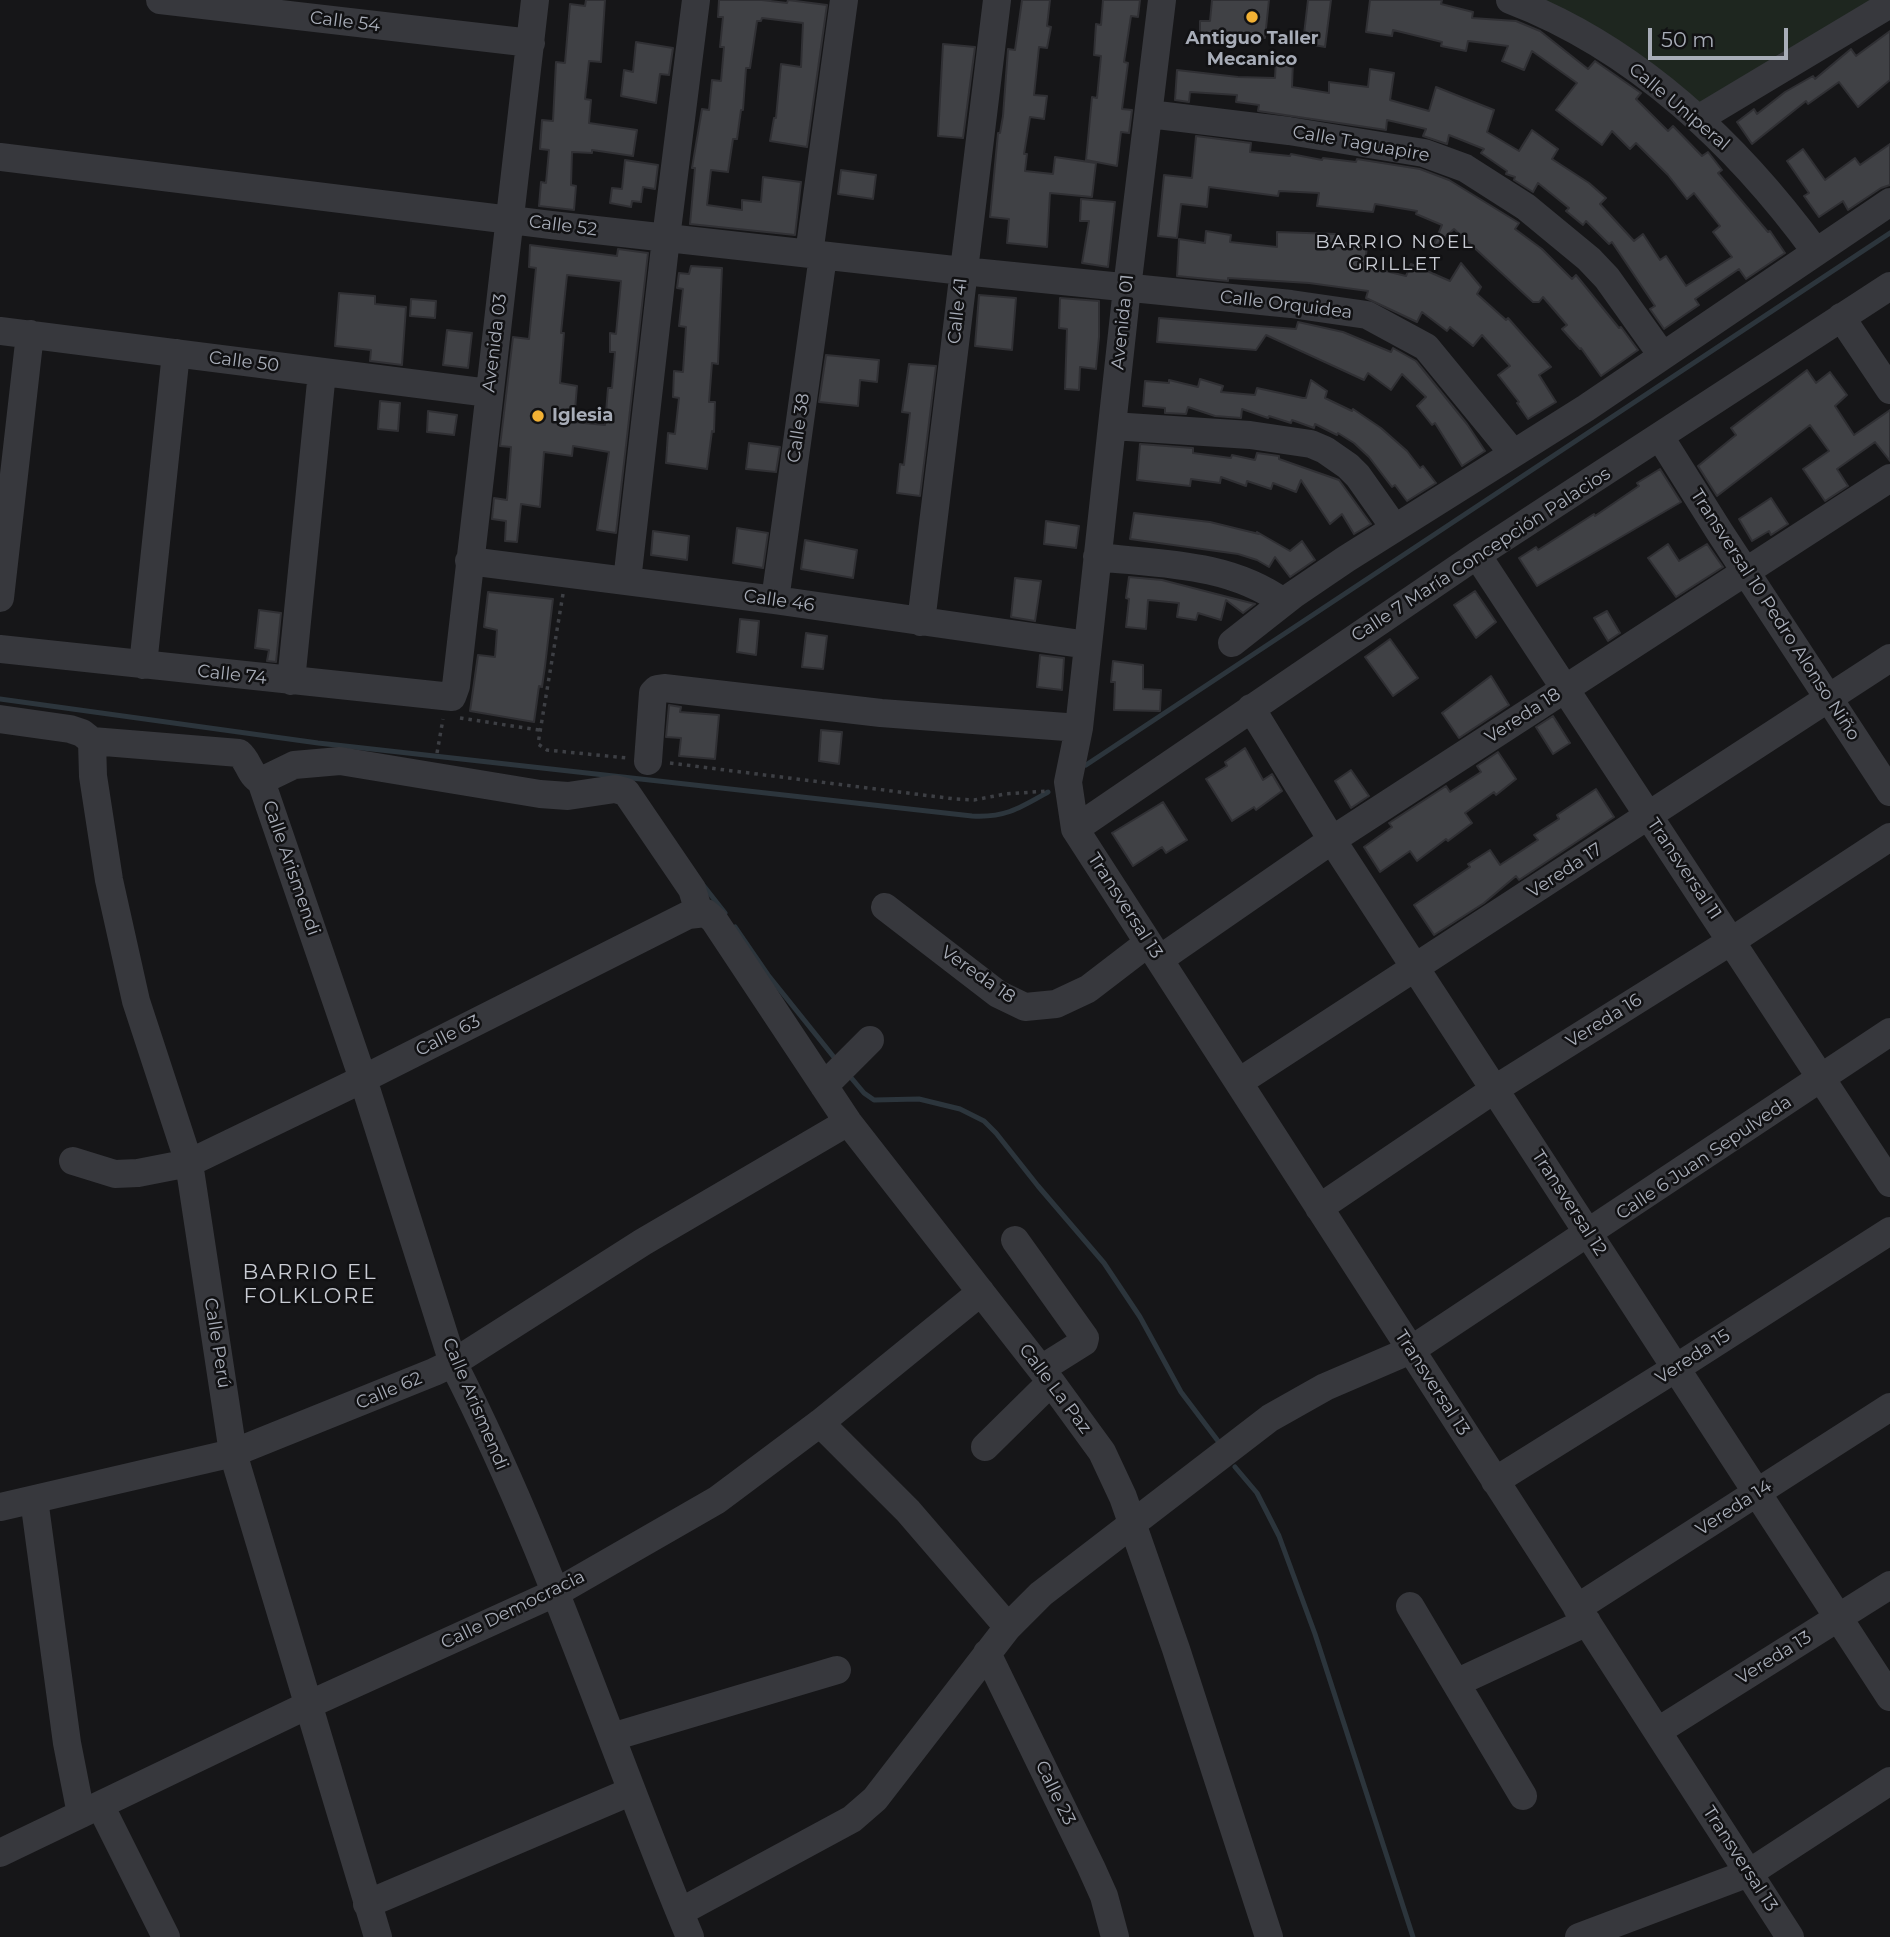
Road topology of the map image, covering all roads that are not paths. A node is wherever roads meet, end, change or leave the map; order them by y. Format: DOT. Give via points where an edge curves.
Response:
graph roads {
  1 [pos="160,0"];
  2 [pos="535,0"];
  3 [pos="696,0"];
  4 [pos="844,0"];
  5 [pos="997,0"];
  6 [pos="1162,0"];
  7 [pos="1510,0"];
  8 [pos="1890,4"];
  9 [pos="531,43"];
  10 [pos="1149,114"];
  11 [pos="1698,119"];
  12 [pos="0,157"];
  13 [pos="1890,202"];
  14 [pos="510,219"];
  15 [pos="666,238"];
  16 [pos="1816,252"];
  17 [pos="816,255"];
  18 [pos="962,271"];
  19 [pos="1890,286"];
  20 [pos="1126,288"];
  21 [pos="1841,317"];
  22 [pos="0,331"];
  23 [pos="30,334"];
  24 [pos="176,353"];
  25 [pos="1662,355"];
  26 [pos="322,372"];
  27 [pos="1890,390"];
  28 [pos="489,393"];
  29 [pos="1112,426"];
  30 [pos="1660,437"];
  31 [pos="1513,453"];
  32 [pos="1890,478"];
  33 [pos="1394,527"];
  34 [pos="1477,555"];
  35 [pos="1097,557"];
  36 [pos="469,561"];
  37 [pos="1745,571"];
  38 [pos="627,581"];
  39 [pos="0,598"];
  40 [pos="775,600"];
  41 [pos="1283,602"];
  42 [pos="921,622"];
  43 [pos="1232,643"];
  44 [pos="1088,645"];
  45 [pos="0,649"];
  46 [pos="1890,658"];
  47 [pos="143,666"];
  48 [pos="291,681"];
  49 [pos="1565,689"];
  50 [pos="1829,698"];
  51 [pos="450,700"];
  52 [pos="1251,708"];
  53 [pos="0,719"];
  54 [pos="1079,728"];
  55 [pos="92,741"];
  56 [pos="648,761"];
  57 [pos="261,781"];
  58 [pos="1890,792"];
  59 [pos="1649,817"];
  60 [pos="1075,828"];
  61 [pos="1890,837"];
  62 [pos="1332,840"];
  63 [pos="885,907"];
  64 [pos="703,912"];
  65 [pos="1732,940"];
  66 [pos="1154,951"];
  67 [pos="1416,969"];
  68 [pos="1890,1032"];
  69 [pos="363,1079"];
  70 [pos="1822,1079"];
  71 [pos="1239,1082"];
  72 [pos="1495,1089"];
  73 [pos="848,1122"];
  74 [pos="73,1161"];
  75 [pos="190,1163"];
  76 [pos="1890,1183"];
  77 [pos="1320,1208"];
  78 [pos="1890,1231"];
  79 [pos="1590,1234"];
  80 [pos="1015,1240"];
  81 [pos="981,1292"];
  82 [pos="1411,1350"];
  83 [pos="453,1363"];
  84 [pos="1676,1368"];
  85 [pos="1046,1375"];
  86 [pos="1890,1406"];
  87 [pos="820,1423"];
  88 [pos="985,1447"];
  89 [pos="233,1453"];
  90 [pos="1495,1481"];
  91 [pos="1757,1494"];
  92 [pos="34,1499"];
  93 [pos="0,1507"];
  94 [pos="1132,1525"];
  95 [pos="1890,1585"];
  96 [pos="557,1592"];
  97 [pos="1410,1606"];
  98 [pos="1582,1615"];
  99 [pos="1838,1618"];
  100 [pos="1008,1627"];
  101 [pos="987,1653"];
  102 [pos="837,1670"];
  103 [pos="1456,1683"];
  104 [pos="1890,1697"];
  105 [pos="308,1704"];
  106 [pos="1658,1731"];
  107 [pos="612,1737"];
  108 [pos="1890,1781"];
  109 [pos="632,1791"];
  110 [pos="1523,1796"];
  111 [pos="90,1810"];
  112 [pos="0,1853"];
  113 [pos="1749,1874"];
  114 [pos="367,1904"];
  115 [pos="685,1925"];
  116 [pos="372,1935"];
  117 [pos="166,1937"];
  118 [pos="1115,1937"];
  119 [pos="1269,1937"];
  120 [pos="1579,1937"];
  121 [pos="1790,1937"];
  1 -- 9 [label="street, Calle 54"];
  2 -- 9 [label="street, Avenida 03"];
  3 -- 15 [label="street"];
  4 -- 17 [label="street, Calle 38"];
  5 -- 18 [label="street, Calle 41"];
  6 -- 10 [label="street, Avenida 01"];
  7 -- 11 [label="street, Calle Uniperal" via="1607,50"];
  8 -- 11 [label="street"];
  9 -- 14 [label="street, Avenida 03"];
  10 -- 20 [label="street, Avenida 01"];
  10 -- 25 [label="street, Calle Taguapire" via="1424,153 1465,168 1526,207 1589,259"];
  11 -- 16 [label="street, Calle Uniperal" via="1767,189"];
  12 -- 14 [label="street, Calle 52"];
  13 -- 16 [label="street"];
  14 -- 15 [label="street, Calle 52"];
  14 -- 28 [label="street, Avenida 03"];
  15 -- 17 [label="street, Calle 52"];
  15 -- 38 [label="street"];
  16 -- 25 [label="street"];
  17 -- 18 [label="street, Calle 52"];
  17 -- 40 [label="street, Calle 38"];
  18 -- 20 [label="street, Calle 52"];
  18 -- 42 [label="street, Calle 41"];
  19 -- 21 [label="street, Calle 7 María Concepción Palacios"];
  20 -- 29 [label="street, Avenida 01"];
  20 -- 31 [label="street, Calle Orquidea" via="1367,314 1426,347"];
  21 -- 27 [label="street"];
  21 -- 30 [label="street, Calle 7 María Concepción Palacios"];
  22 -- 23 [label="street, Calle 50"];
  23 -- 24 [label="street, Calle 50"];
  23 -- 39 [label="street"];
  24 -- 26 [label="street, Calle 50"];
  24 -- 47 [label="street"];
  25 -- 31 [label="street"];
  26 -- 28 [label="street, Calle 50"];
  26 -- 48 [label="street"];
  28 -- 36 [label="street, Avenida 03"];
  29 -- 33 [label="street" via="1311,444 1348,466"];
  29 -- 35 [label="street, Avenida 01"];
  30 -- 34 [label="street, Calle 7 María Concepción Palacios"];
  30 -- 37 [label="street, Transversal 10 Pedro Alonso Niño"];
  31 -- 33 [label="street"];
  32 -- 37 [label="street, Vereda 18"];
  33 -- 41 [label="street"];
  34 -- 49 [label="street, Transversal 11"];
  34 -- 52 [label="street, Calle 7 María Concepción Palacios"];
  35 -- 41 [label="street" via="1203,568 1237,577"];
  35 -- 44 [label="street, Avenida 01"];
  36 -- 38 [label="street, Calle 46"];
  36 -- 51 [label="street, Avenida 03"];
  37 -- 49 [label="street, Vereda 18"];
  37 -- 50 [label="street, Transversal 10 Pedro Alonso Niño"];
  38 -- 40 [label="street, Calle 46"];
  40 -- 42 [label="street, Calle 46"];
  41 -- 43 [label="street"];
  42 -- 44 [label="street, Calle 46"];
  44 -- 54 [label="street, Avenida 01"];
  45 -- 47 [label="street, Calle 74"];
  46 -- 50 [label="street, Vereda 17"];
  47 -- 48 [label="street, Calle 74"];
  48 -- 51 [label="street, Calle 74"];
  49 -- 59 [label="street, Transversal 11"];
  49 -- 62 [label="street, Vereda 18"];
  50 -- 58 [label="street, Transversal 10 Pedro Alonso Niño"];
  50 -- 59 [label="street, Vereda 17"];
  52 -- 60 [label="street, Calle 7 María Concepción Palacios"];
  52 -- 62 [label="street, Transversal 12"];
  53 -- 55 [label="street, Calle Arismendi" via="70,729"];
  54 -- 56 [label="street" via="868,712 664,688 653,693"];
  54 -- 60 [label="street, Avenida 01" via="1069,791"];
  55 -- 57 [label="street, Calle Arismendi" via="239,753 254,778"];
  55 -- 75 [label="street, Calle Perú" via="109,880 136,1001"];
  57 -- 64 [label="street, Calle La Paz" via="294,765 340,761 540,794 626,792"];
  57 -- 69 [label="street, Calle Arismendi"];
  59 -- 65 [label="street, Transversal 11"];
  59 -- 67 [label="street, Vereda 17"];
  60 -- 66 [label="street, Transversal 13"];
  61 -- 65 [label="street, Vereda 16"];
  62 -- 66 [label="street, Vereda 18"];
  62 -- 67 [label="street, Transversal 12"];
  63 -- 66 [label="street, Vereda 18" via="998,994 1026,1007 1056,1004"];
  64 -- 69 [label="street, Calle 63" via="688,915"];
  64 -- 73 [label="street, Calle La Paz" via="846,1064"];
  65 -- 70 [label="street, Transversal 11"];
  65 -- 72 [label="street, Vereda 16"];
  66 -- 71 [label="street, Transversal 13"];
  67 -- 71 [label="street, Vereda 17"];
  67 -- 72 [label="street, Transversal 12"];
  68 -- 70 [label="street, Calle 6 Juan Sepulveda"];
  69 -- 75 [label="street, Calle 63"];
  69 -- 83 [label="street, Calle Arismendi"];
  70 -- 76 [label="street, Transversal 11"];
  70 -- 79 [label="street, Calle 6 Juan Sepulveda"];
  71 -- 77 [label="street, Transversal 13"];
  72 -- 77 [label="street, Vereda 16"];
  72 -- 79 [label="street, Transversal 12"];
  73 -- 81 [label="street, Calle La Paz"];
  73 -- 83 [label="street, Calle 62" via="643,1241"];
  74 -- 75 [label="street, Calle 63" via="115,1174"];
  75 -- 89 [label="street, Calle Perú"];
  77 -- 82 [label="street, Transversal 13"];
  78 -- 84 [label="street, Vereda 15"];
  79 -- 82 [label="street, Calle 6 Juan Sepulveda"];
  79 -- 84 [label="street, Transversal 12"];
  80 -- 85 [label="street" via="1086,1338"];
  81 -- 85 [label="street, Calle La Paz"];
  81 -- 87 [label="street, Calle Democracia"];
  82 -- 90 [label="street, Transversal 13"];
  82 -- 94 [label="street, Calle 6 Juan Sepulveda" via="1325,1387 1270,1418"];
  83 -- 89 [label="street, Calle 62"];
  83 -- 96 [label="street, Calle Arismendi"];
  84 -- 90 [label="street, Vereda 15"];
  84 -- 91 [label="street, Transversal 12"];
  85 -- 88 [label="street"];
  85 -- 94 [label="street, Calle La Paz" via="1101,1452"];
  86 -- 91 [label="street, Vereda 14"];
  87 -- 96 [label="street, Calle Democracia" via="717,1500"];
  87 -- 100 [label="street" via="908,1511"];
  89 -- 92 [label="street, Calle 62"];
  89 -- 105 [label="street, Calle Perú"];
  90 -- 98 [label="street, Transversal 13"];
  91 -- 98 [label="street, Vereda 14"];
  91 -- 99 [label="street, Transversal 12"];
  92 -- 93 [label="street, Calle 62"];
  92 -- 111 [label="street" via="67,1743"];
  94 -- 100 [label="street, Calle 6 Juan Sepulveda" via="1041,1594"];
  94 -- 119 [label="street, Calle La Paz"];
  95 -- 99 [label="street, Vereda 13"];
  96 -- 105 [label="street, Calle Democracia"];
  96 -- 107 [label="street, Calle Arismendi"];
  97 -- 103 [label="street"];
  98 -- 103 [label="street, Vereda 14"];
  98 -- 106 [label="street, Transversal 13"];
  99 -- 104 [label="street, Transversal 12"];
  99 -- 106 [label="street, Vereda 13"];
  100 -- 101 [label="street, Calle 6 Juan Sepulveda"];
  101 -- 115 [label="street, Calle 6 Juan Sepulveda" via="875,1799 852,1819"];
  101 -- 118 [label="street, Calle 23" via="1091,1867"];
  102 -- 107 [label="street"];
  103 -- 110 [label="street"];
  105 -- 111 [label="street, Calle Democracia"];
  105 -- 114 [label="street, Calle Perú"];
  106 -- 113 [label="street, Transversal 13"];
  107 -- 109 [label="street, Calle Arismendi"];
  108 -- 113 [label="street"];
  109 -- 114 [label="street"];
  109 -- 115 [label="street, Calle Arismendi"];
  111 -- 112 [label="street, Calle Democracia"];
  111 -- 117 [label="street"];
  113 -- 120 [label="street"];
  113 -- 121 [label="street, Transversal 13"];
  114 -- 116 [label="street, Calle Perú"];
}
